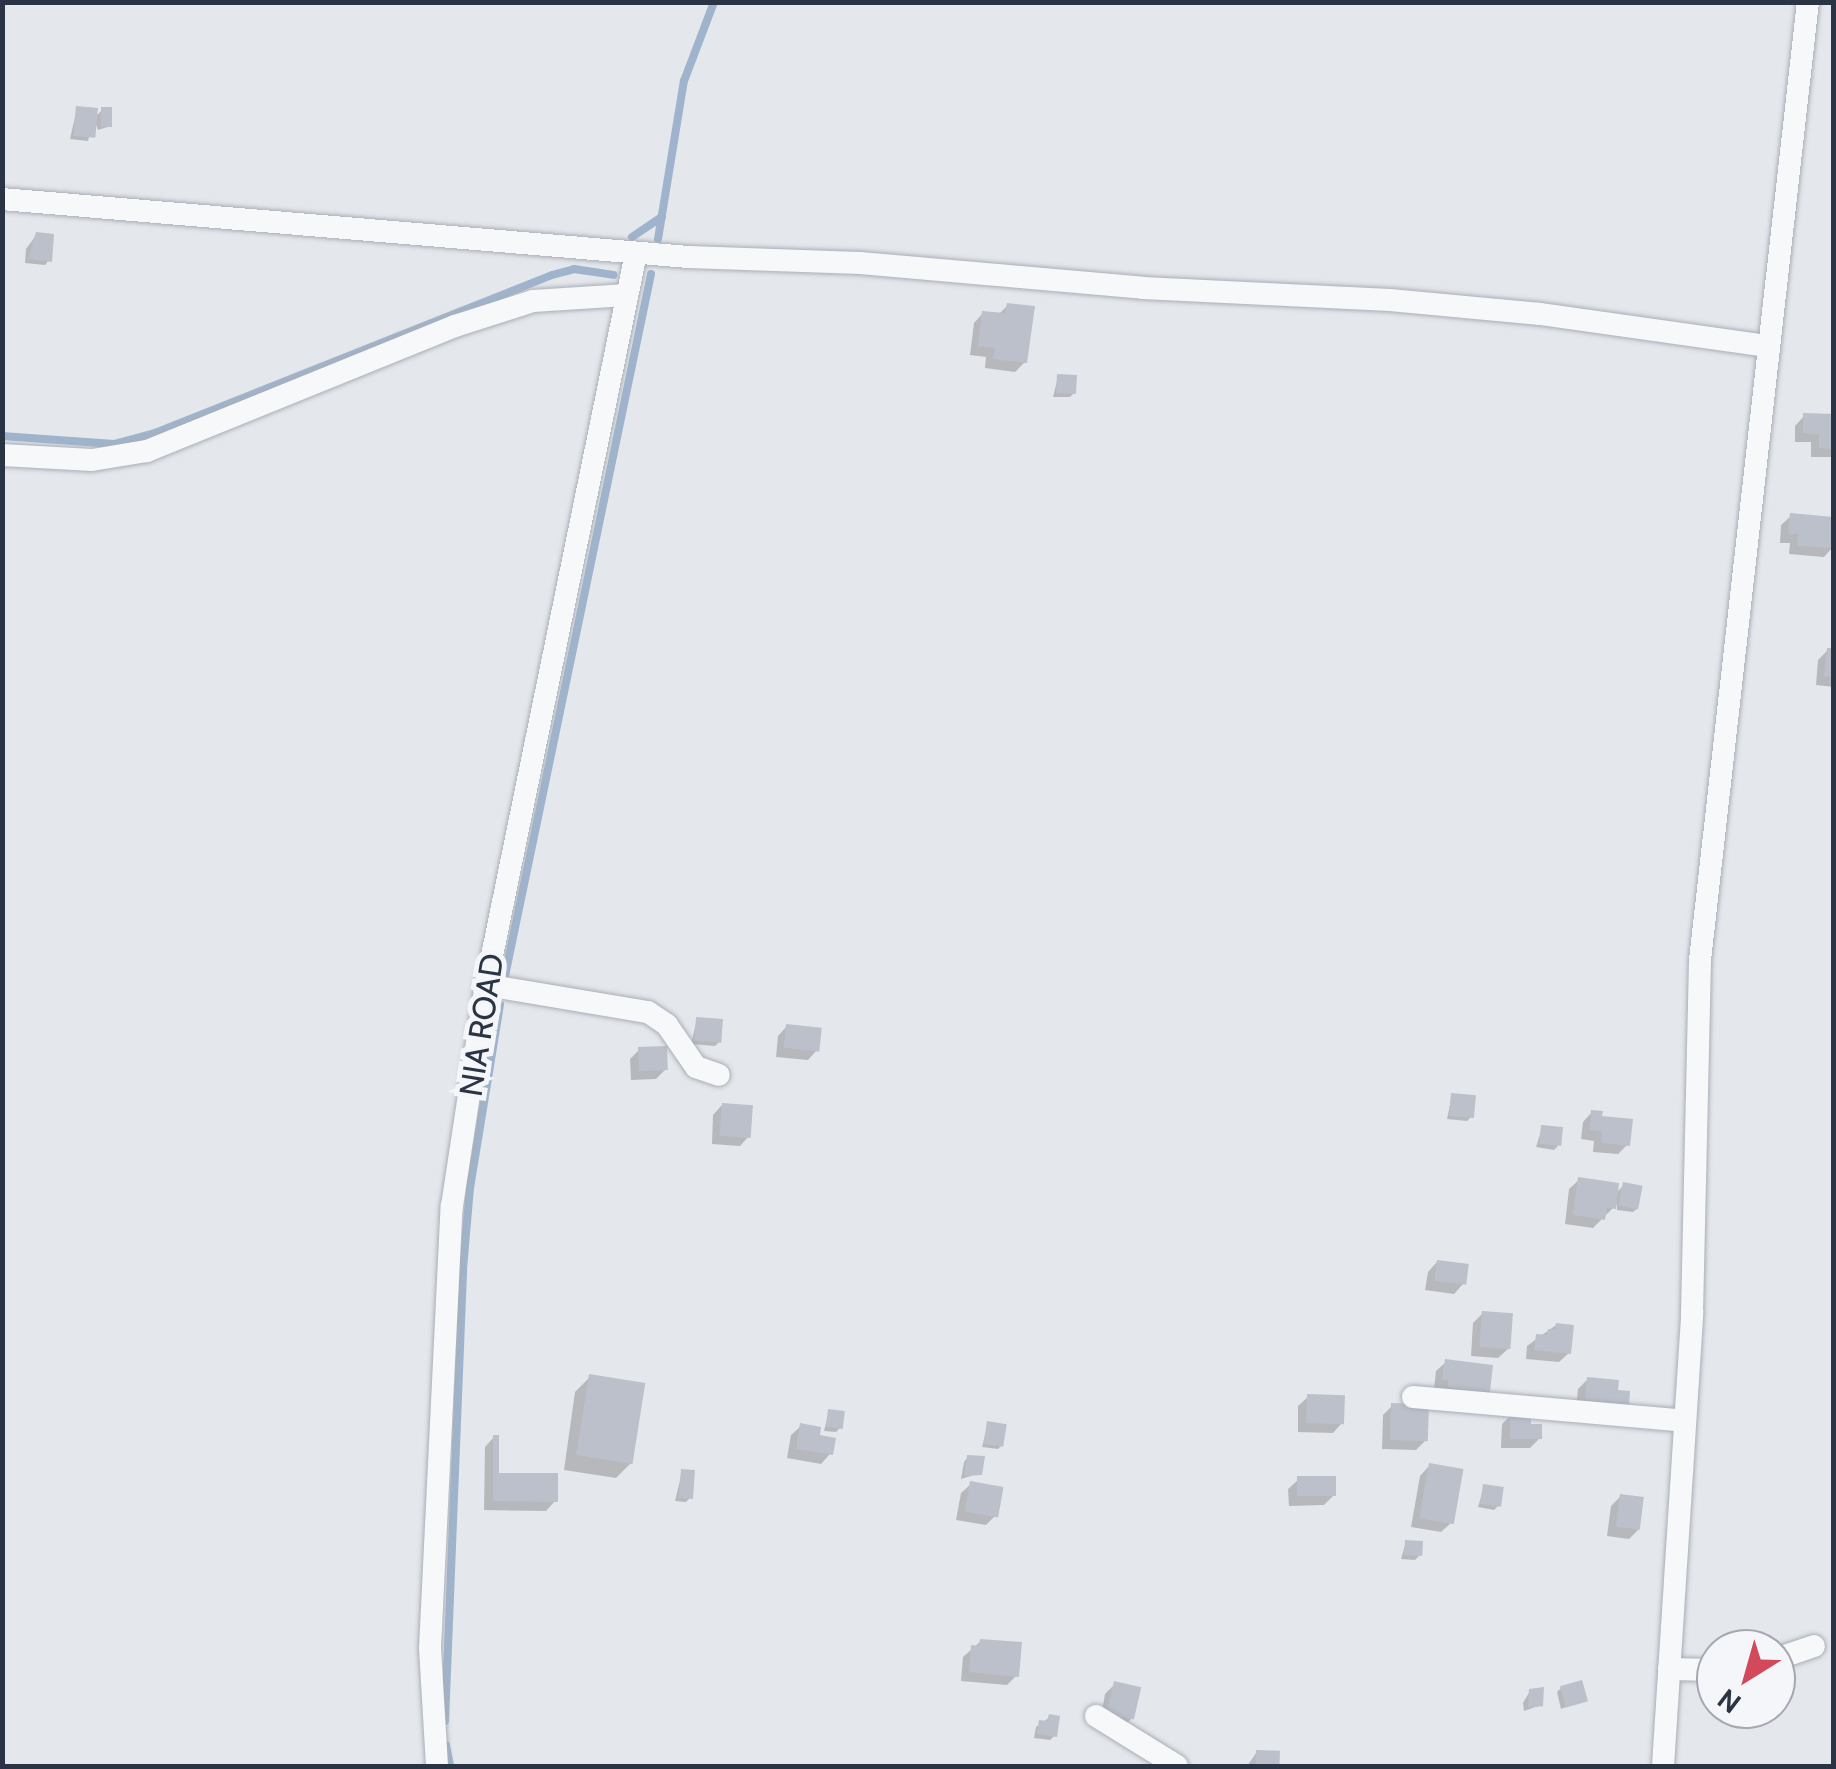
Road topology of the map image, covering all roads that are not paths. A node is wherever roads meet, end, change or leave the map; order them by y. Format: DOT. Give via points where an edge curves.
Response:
graph roads {
  1 [pos="1808,2"];
  2 [pos="2,200"];
  3 [pos="636,253"];
  4 [pos="626,295"];
  5 [pos="1768,346"];
  6 [pos="2,454"];
  7 [pos="486,985"];
  8 [pos="719,1074"];
  9 [pos="1412,1397"];
  10 [pos="1685,1421"];
  11 [pos="1814,1646"];
  12 [pos="1796,1652"];
  13 [pos="1669,1670"];
  14 [pos="1696,1670"];
  15 [pos="1096,1716"];
  16 [pos="437,1766"];
  17 [pos="1177,1766"];
  18 [pos="1664,1766"];
  1 -- 5 [label="street"];
  2 -- 3 [label="street"];
  3 -- 4 [label="street, NIA ROAD"];
  3 -- 5 [label="street" via="1390,300"];
  4 -- 6 [label="street" via="517,306 147,451 92,460"];
  4 -- 7 [label="street, NIA ROAD"];
  5 -- 10 [label="street" via="1700,960"];
  7 -- 8 [label="street" via="648,1012 667,1024 696,1066"];
  7 -- 16 [label="street, NIA ROAD" via="452,1206 430,1648"];
  9 -- 10 [label="street"];
  10 -- 13 [label="street"];
  11 -- 12 [label="street"];
  13 -- 14 [label="street"];
  13 -- 18 [label="street"];
  15 -- 17 [label="street"];
}
